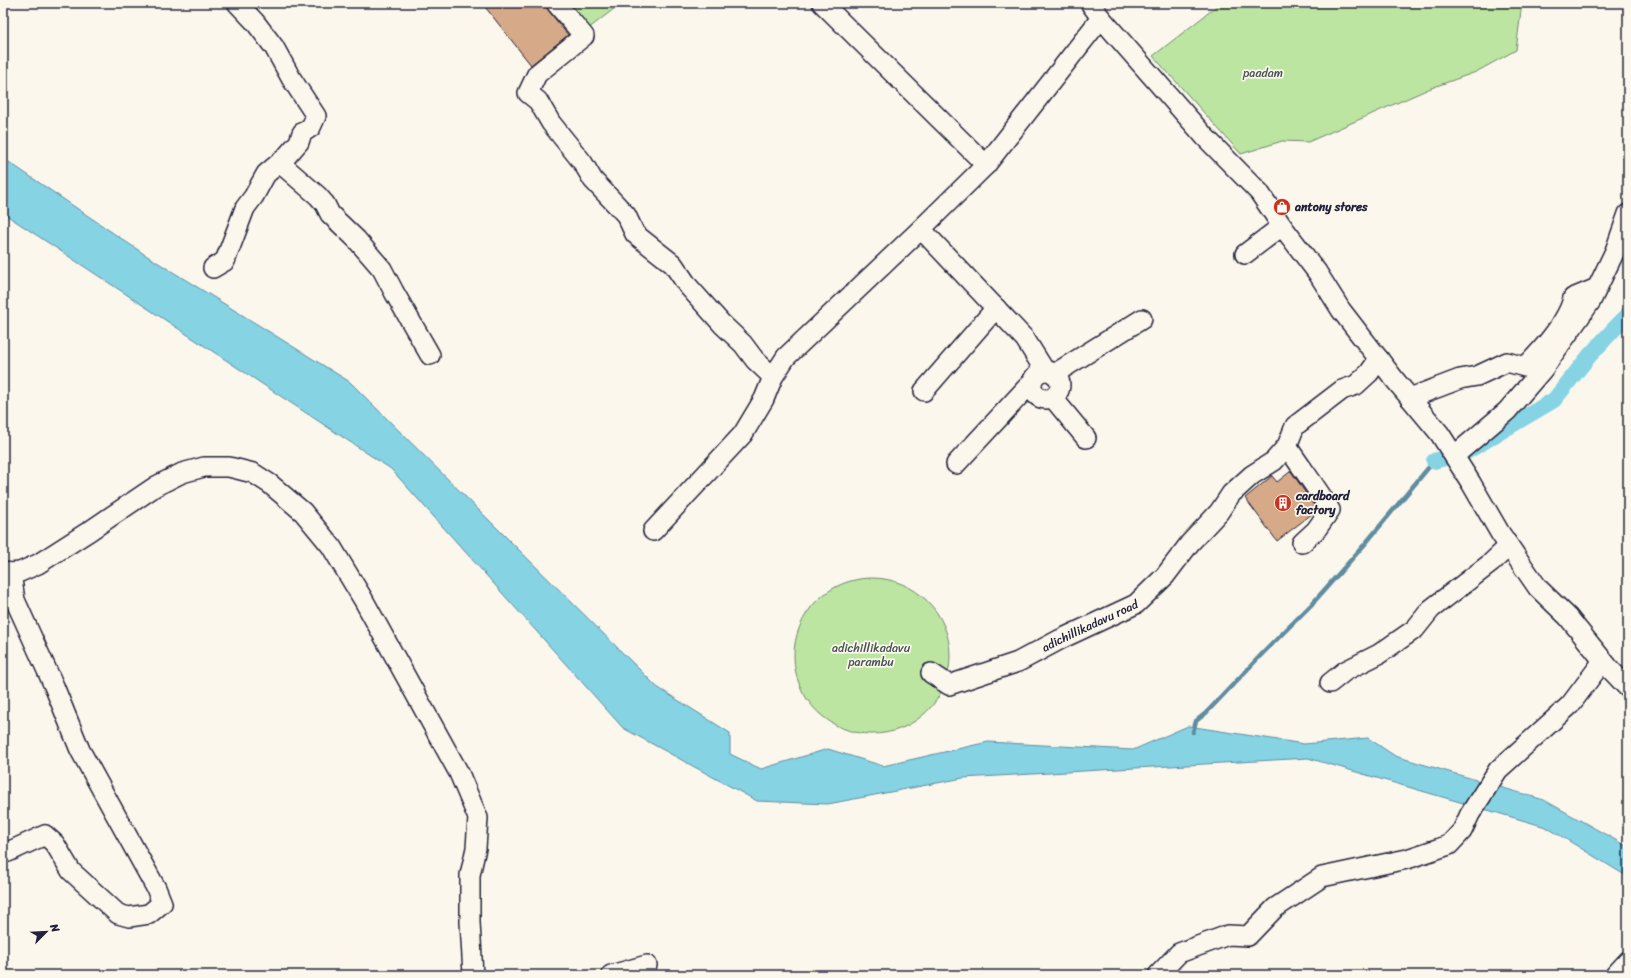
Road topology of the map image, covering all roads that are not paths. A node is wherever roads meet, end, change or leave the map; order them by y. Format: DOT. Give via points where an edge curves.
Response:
graph roads {
  1 [pos="237,3"];
  2 [pos="556,3"];
  3 [pos="822,3"];
  4 [pos="1096,10"];
  5 [pos="280,163"];
  6 [pos="986,165"];
  7 [pos="1628,214"];
  8 [pos="1282,226"];
  9 [pos="921,230"];
  10 [pos="1245,254"];
  11 [pos="213,268"];
  12 [pos="1597,288"];
  13 [pos="996,308"];
  14 [pos="1142,319"];
  15 [pos="430,354"];
  16 [pos="1379,359"];
  17 [pos="1044,375"];
  18 [pos="773,377"];
  19 [pos="924,391"];
  20 [pos="1410,398"];
  21 [pos="1086,438"];
  22 [pos="1287,446"];
  23 [pos="1454,456"];
  24 [pos="956,464"];
  25 [pos="653,531"];
  26 [pos="1302,543"];
  27 [pos="1509,546"];
  28 [pos="7,573"];
  29 [pos="1603,661"];
  30 [pos="931,673"];
  31 [pos="1330,683"];
  32 [pos="1628,688"];
  33 [pos="3,852"];
  34 [pos="1628,961"];
  35 [pos="647,965"];
  36 [pos="473,975"];
  37 [pos="611,975"];
  38 [pos="1158,975"];
  39 [pos="1615,975"];
  1 -- 5 [label="street" via="274,47 316,116 312,127 302,133 299,142"];
  2 -- 18 [label="street" via="584,36 537,74 528,94 538,102 593,180 626,215 635,234 673,264 688,286"];
  3 -- 6 [label="street"];
  4 -- 6 [label="street"];
  4 -- 8 [label="street" via="1205,137 1259,192"];
  5 -- 11 [label="street" via="266,174 245,208 225,261"];
  5 -- 15 [label="street" via="318,196 330,214 382,269"];
  6 -- 9 [label="street"];
  7 -- 12 [label="street" via="1615,251"];
  8 -- 10 [label="street"];
  8 -- 16 [label="street"];
  9 -- 13 [label="street"];
  9 -- 18 [label="street" via="786,357"];
  12 -- 20 [label="street" via="1573,298 1571,308 1552,337 1525,367 1507,362 1477,376 1460,379"];
  12 -- 23 [label="street" via="1591,301 1543,369 1507,411"];
  13 -- 17 [label="street" via="1025,339"];
  13 -- 19 [label="street"];
  14 -- 17 [label="street"];
  16 -- 20 [label="street"];
  16 -- 22 [label="street" via="1369,374 1356,385 1342,390 1295,426"];
  17 -- 21 [label="street" via="1032,386 1035,395 1044,399 1053,398"];
  17 -- 24 [label="street"];
  18 -- 25 [label="street" via="764,399 743,434"];
  20 -- 23 [label="street" via="1440,434"];
  22 -- 26 [label="street" via="1330,510 1316,530"];
  22 -- 30 [label="street, adichillikadavu road" via="1274,461 1252,475 1231,494 1165,576 1136,604 1018,662 949,685"];
  23 -- 27 [label="street"];
  27 -- 29 [label="street" via="1538,588 1568,617"];
  27 -- 31 [label="street" via="1431,609 1415,630 1379,654 1345,671"];
  28 -- 33 [label="street" via="80,750 162,903 149,914 129,917 118,914 70,871 55,844 45,835"];
  28 -- 36 [label="street" via="20,572 38,564 156,486 182,473 204,467 229,466 254,474 303,512 331,546 363,599 455,766 478,818 476,848 470,875"];
  29 -- 32 [label="street"];
  29 -- 38 [label="street" via="1570,705 1498,770 1462,831 1450,845 1407,859 1322,877 1275,908 1248,936 1228,935 1179,953"];
  34 -- 39 [label="street"];
  35 -- 37 [label="street"];
}
